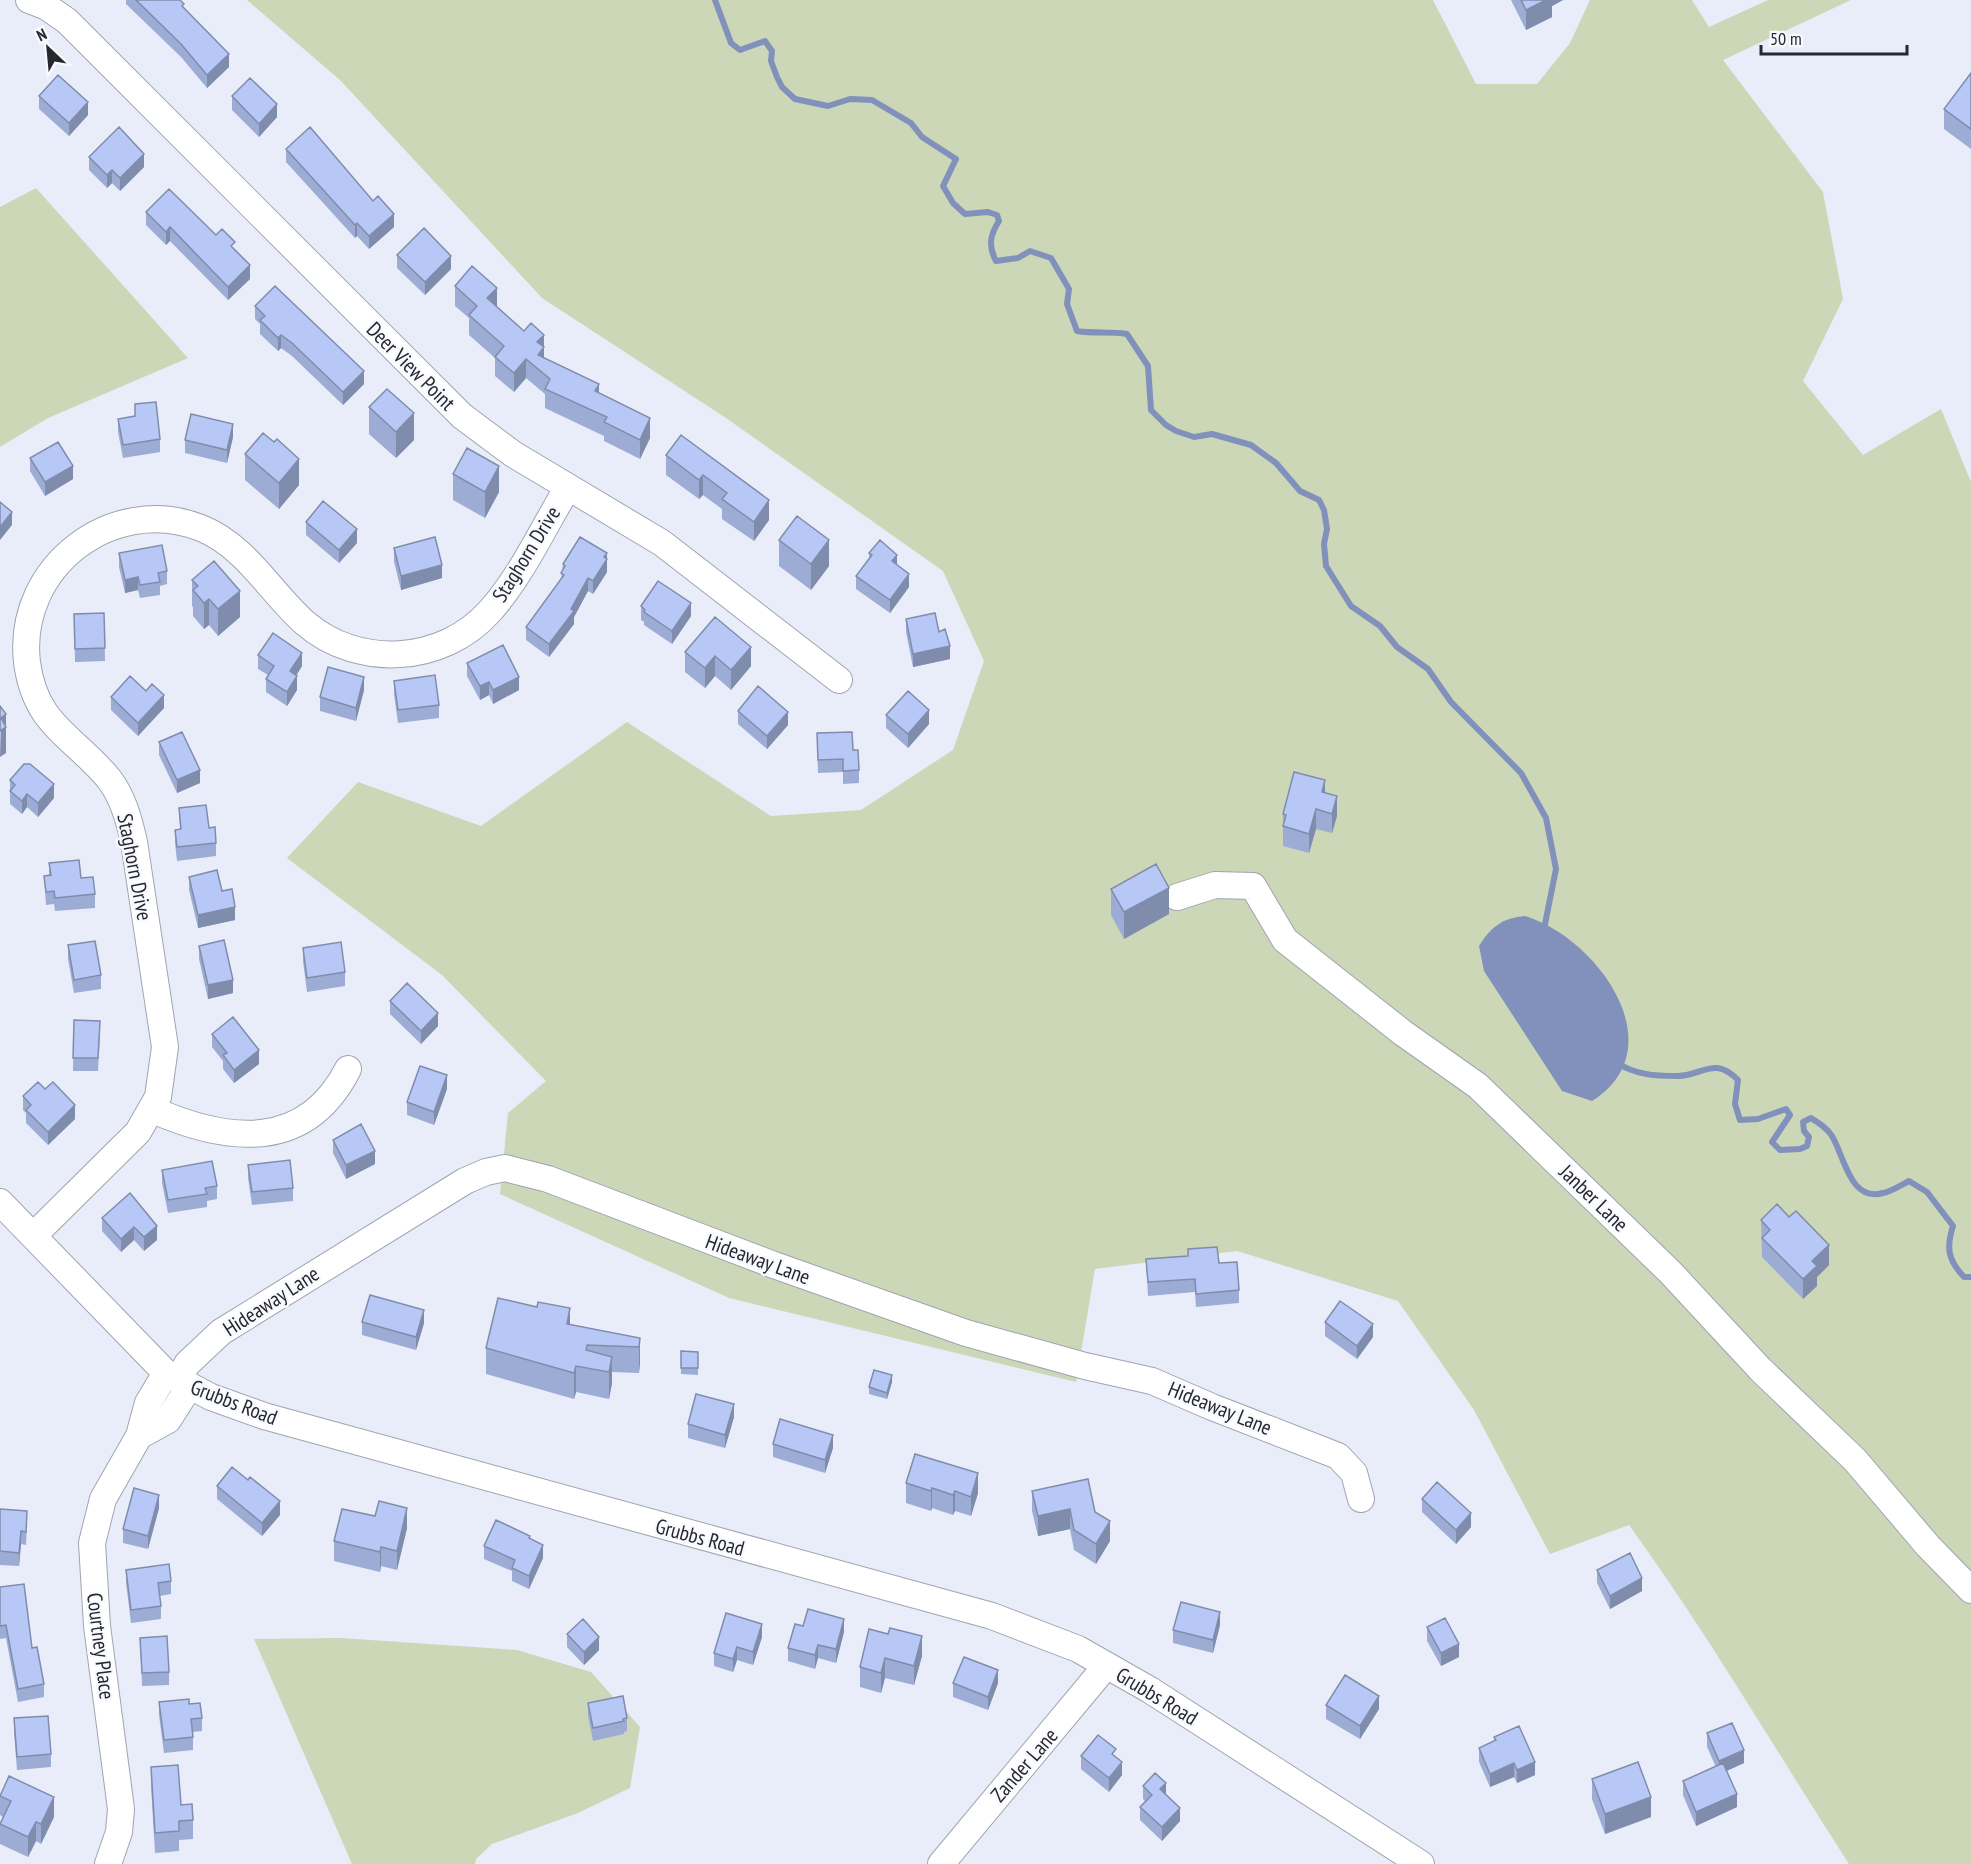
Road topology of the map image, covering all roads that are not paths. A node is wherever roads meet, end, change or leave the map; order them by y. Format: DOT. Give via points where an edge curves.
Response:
graph roads {
  1 [pos="29,0"];
  2 [pos="568,487"];
  3 [pos="839,680"];
  4 [pos="1177,897"];
  5 [pos="348,1069"];
  6 [pos="153,1110"];
  7 [pos="0,1202"];
  8 [pos="33,1236"];
  9 [pos="178,1380"];
  10 [pos="1361,1499"];
  11 [pos="1971,1590"];
  12 [pos="1106,1666"];
  13 [pos="108,1864"];
  14 [pos="941,1864"];
  15 [pos="1420,1864"];
  1 -- 2 [label="street, Deer View Point" via="47,6 67,21 446,403 492,440"];
  2 -- 3 [label="street, Deer View Point" via="662,543"];
  2 -- 6 [label="street, Staghorn Drive" via="488,613 442,645 402,655 358,651 314,631 229,543 187,524 157,519 115,525 80,543 50,573 30,620 29,670 45,714 109,780 130,826 165,1047 162,1084"];
  4 -- 11 [label="street, Janber Lane" via="1215,885 1253,886 1285,940 1478,1086 1670,1272 1760,1369 1855,1460"];
  5 -- 6 [label="street" via="335,1092 314,1112 267,1132 230,1135 209,1131"];
  6 -- 8 [label="street, Staghorn Drive" via="138,1132"];
  7 -- 8 [label="street, Grubbs Road"];
  8 -- 9 [label="street, Grubbs Road"];
  9 -- 10 [label="street, Hideaway Lane" via="201,1348 241,1319 465,1181 505,1168 548,1179 966,1333 1152,1381 1338,1456 1354,1473"];
  9 -- 12 [label="street, Grubbs Road" via="264,1416 992,1616 1078,1649"];
  9 -- 13 [label="street, Courtney Place" via="148,1403 139,1436 103,1499 92,1543 98,1626 121,1809 119,1832"];
  12 -- 14 [label="street, Zander Lane"];
  12 -- 15 [label="street, Grubbs Road" via="1249,1752"];
}
